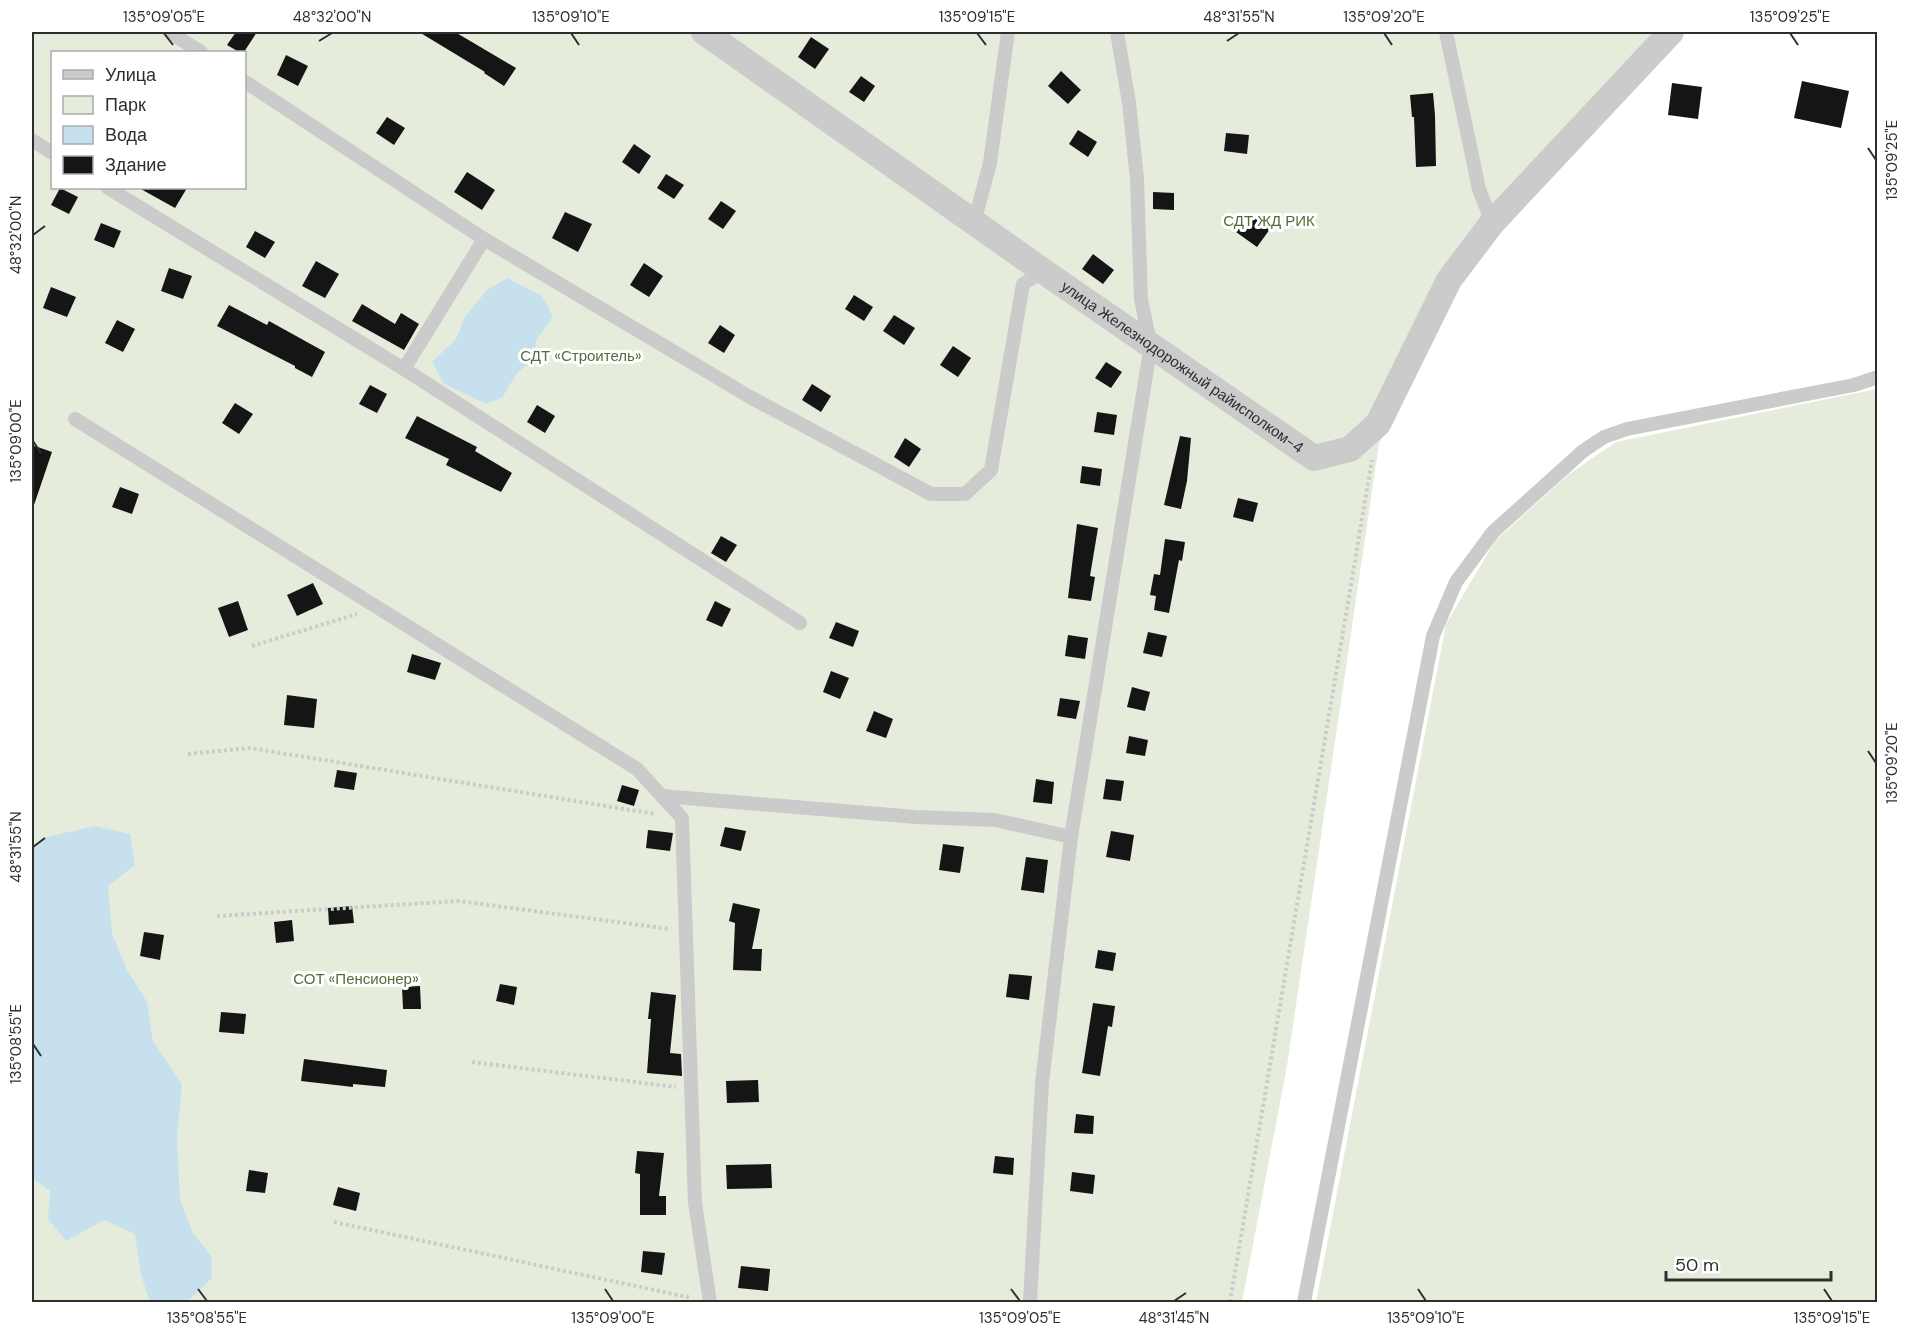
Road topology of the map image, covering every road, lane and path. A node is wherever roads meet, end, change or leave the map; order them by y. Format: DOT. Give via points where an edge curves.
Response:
graph roads {
  1 [pos="169,32"];
  2 [pos="704,32"];
  3 [pos="1008,32"];
  4 [pos="1117,32"];
  5 [pos="1446,32"];
  6 [pos="1671,32"];
  7 [pos="199,51"];
  8 [pos="246,82"];
  9 [pos="32,140"];
  10 [pos="51,152"];
  11 [pos="110,189"];
  12 [pos="974,223"];
  13 [pos="1492,223"];
  14 [pos="484,239"];
  15 [pos="1043,271"];
  16 [pos="1150,351"];
  17 [pos="404,369"];
  18 [pos="1878,377"];
  19 [pos="75,418"];
  20 [pos="1372,459"];
  21 [pos="378,607"];
  22 [pos="800,623"];
  23 [pos="252,646"];
  24 [pos="188,754"];
  25 [pos="662,796"];
  26 [pos="682,818"];
  27 [pos="1071,837"];
  28 [pos="217,916"];
  29 [pos="686,931"];
  30 [pos="472,1062"];
  31 [pos="691,1089"];
  32 [pos="334,1222"];
  33 [pos="710,1302"];
  34 [pos="1030,1302"];
  35 [pos="1230,1302"];
  36 [pos="1304,1302"];
  1 -- 7 [label="lane"];
  2 -- 12 [label="street, улица Железнодорожный райисполком-4"];
  3 -- 12 [label="lane" via="990,163"];
  4 -- 16 [label="lane" via="1137,179 1141,299"];
  5 -- 13 [label="lane" via="1479,189"];
  6 -- 13 [label="street, улица Железнодорожный райисполком-4"];
  8 -- 14 [label="lane"];
  9 -- 10 [label="lane"];
  11 -- 17 [label="lane"];
  12 -- 15 [label="street, улица Железнодорожный райисполком-4"];
  13 -- 16 [label="street, улица Железнодорожный райисполком-4" via="1449,280 1378,424 1350,448 1314,458"];
  14 -- 15 [label="lane" via="750,397 931,494 965,494 991,470 1023,284"];
  14 -- 17 [label="lane"];
  15 -- 16 [label="street, улица Железнодорожный райисполком-4"];
  16 -- 27 [label="lane"];
  17 -- 22 [label="lane"];
  18 -- 36 [label="lane" via="1626,429 1604,437 1560,470 1493,532 1456,582 1430,647"];
  19 -- 21 [label="lane"];
  20 -- 35 [label="path"];
  21 -- 23 [label="path"];
  21 -- 25 [label="lane" via="637,769"];
  24 -- 26 [label="path" via="250,748"];
  25 -- 26 [label="lane"];
  25 -- 27 [label="lane" via="995,820"];
  26 -- 29 [label="lane"];
  27 -- 34 [label="lane" via="1042,1083"];
  28 -- 29 [label="path" via="458,901"];
  29 -- 31 [label="lane"];
  30 -- 31 [label="path"];
  31 -- 33 [label="lane" via="695,1203"];
  32 -- 33 [label="path"];
}
